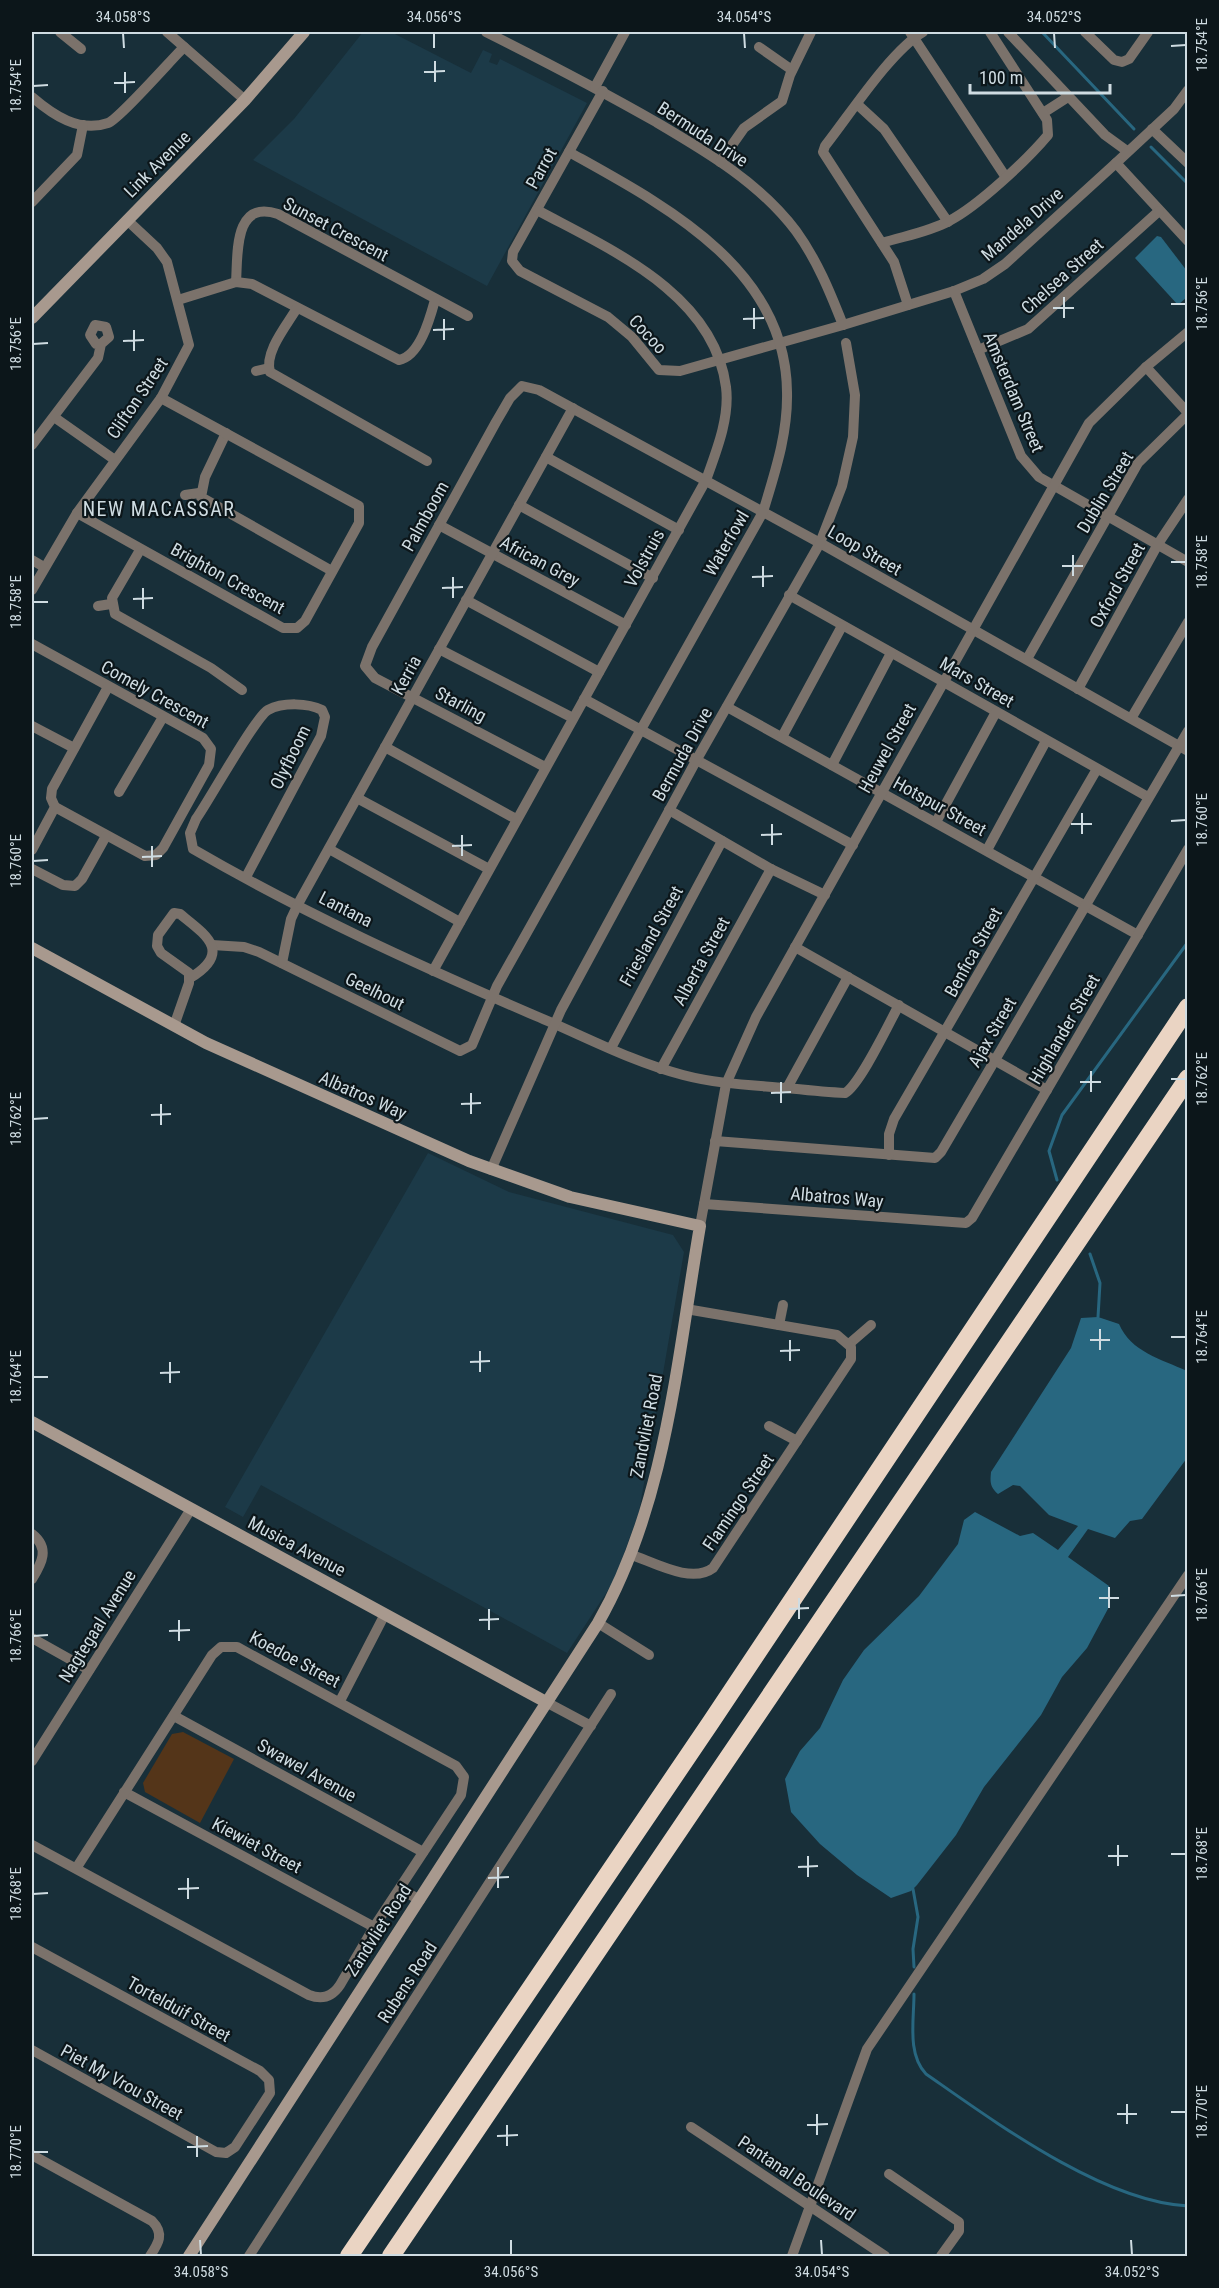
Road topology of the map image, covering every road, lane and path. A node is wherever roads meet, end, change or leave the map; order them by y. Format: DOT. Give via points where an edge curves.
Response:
graph roads {
  1 [pos="60,32"];
  2 [pos="167,32"];
  3 [pos="304,32"];
  4 [pos="486,32"];
  5 [pos="625,32"];
  6 [pos="811,32"];
  7 [pos="990,32"];
  8 [pos="1009,32"];
  9 [pos="1085,32"];
  10 [pos="1148,32"];
  11 [pos="915,33"];
  12 [pos="184,47"];
  13 [pos="759,47"];
  14 [pos="81,49"];
  15 [pos="792,70"];
  16 [pos="599,89"];
  17 [pos="1188,90"];
  18 [pos="1068,97"];
  19 [pos="245,100"];
  20 [pos="33,103"];
  21 [pos="858,105"];
  22 [pos="1042,113"];
  23 [pos="83,125"];
  24 [pos="1150,130"];
  25 [pos="1130,149"];
  26 [pos="569,152"];
  27 [pos="720,162"];
  28 [pos="1116,163"];
  29 [pos="1188,163"];
  30 [pos="1005,176"];
  31 [pos="32,202"];
  32 [pos="537,210"];
  33 [pos="1159,211"];
  34 [pos="126,220"];
  35 [pos="948,222"];
  36 [pos="1188,241"];
  37 [pos="882,243"];
  38 [pos="512,261"];
  39 [pos="236,282"];
  40 [pos="954,291"];
  41 [pos="178,300"];
  42 [pos="435,300"];
  43 [pos="908,305"];
  44 [pos="297,308"];
  45 [pos="468,316"];
  46 [pos="32,318"];
  47 [pos="843,325"];
  48 [pos="1188,332"];
  49 [pos="846,343"];
  50 [pos="779,344"];
  51 [pos="101,345"];
  52 [pos="978,350"];
  53 [pos="720,360"];
  54 [pos="1146,367"];
  55 [pos="268,369"];
  56 [pos="256,371"];
  57 [pos="522,386"];
  58 [pos="161,398"];
  59 [pos="573,408"];
  60 [pos="1188,413"];
  61 [pos="54,417"];
  62 [pos="226,433"];
  63 [pos="32,445"];
  64 [pos="546,457"];
  65 [pos="115,460"];
  66 [pos="427,461"];
  67 [pos="706,480"];
  68 [pos="1054,485"];
  69 [pos="199,493"];
  70 [pos="185,495"];
  71 [pos="1188,499"];
  72 [pos="519,505"];
  73 [pos="763,512"];
  74 [pos="76,513"];
  75 [pos="1108,515"];
  76 [pos="439,525"];
  77 [pos="679,530"];
  78 [pos="819,543"];
  79 [pos="1158,544"];
  80 [pos="140,550"];
  81 [pos="492,554"];
  82 [pos="32,560"];
  83 [pos="1188,562"];
  84 [pos="44,567"];
  85 [pos="332,572"];
  86 [pos="653,578"];
  87 [pos="32,590"];
  88 [pos="789,595"];
  89 [pos="466,600"];
  90 [pos="111,603"];
  91 [pos="98,606"];
  92 [pos="1188,622"];
  93 [pos="626,625"];
  94 [pos="842,626"];
  95 [pos="972,630"];
  96 [pos="32,644"];
  97 [pos="439,649"];
  98 [pos="891,654"];
  99 [pos="217,658"];
  100 [pos="1027,659"];
  101 [pos="365,666"];
  102 [pos="211,668"];
  103 [pos="599,672"];
  104 [pos="944,681"];
  105 [pos="108,687"];
  106 [pos="1078,689"];
  107 [pos="242,690"];
  108 [pos="412,698"];
  109 [pos="584,699"];
  110 [pos="727,707"];
  111 [pos="996,712"];
  112 [pos="162,717"];
  113 [pos="1132,717"];
  114 [pos="573,718"];
  115 [pos="32,726"];
  116 [pos="641,729"];
  117 [pos="1188,731"];
  118 [pos="782,737"];
  119 [pos="1046,741"];
  120 [pos="385,747"];
  121 [pos="74,748"];
  122 [pos="1183,749"];
  123 [pos="697,759"];
  124 [pos="832,765"];
  125 [pos="545,767"];
  126 [pos="1096,769"];
  127 [pos="119,792"];
  128 [pos="881,793"];
  129 [pos="1148,797"];
  130 [pos="357,798"];
  131 [pos="55,807"];
  132 [pos="669,810"];
  133 [pos="516,819"];
  134 [pos="936,822"];
  135 [pos="106,836"];
  136 [pos="722,841"];
  137 [pos="190,843"];
  138 [pos="853,845"];
  139 [pos="329,849"];
  140 [pos="1188,849"];
  141 [pos="32,850"];
  142 [pos="987,850"];
  143 [pos="32,869"];
  144 [pos="489,869"];
  145 [pos="771,869"];
  146 [pos="246,877"];
  147 [pos="1034,878"];
  148 [pos="825,895"];
  149 [pos="298,904"];
  150 [pos="1084,905"];
  151 [pos="460,922"];
  152 [pos="1137,935"];
  153 [pos="212,945"];
  154 [pos="795,947"];
  155 [pos="32,948"];
  156 [pos="282,963"];
  157 [pos="433,971"];
  158 [pos="848,976"];
  159 [pos="190,978"];
  160 [pos="493,997"];
  161 [pos="899,1005"];
  162 [pos="1188,1006"];
  163 [pos="554,1023"];
  164 [pos="174,1026"];
  165 [pos="946,1033"];
  166 [pos="611,1048"];
  167 [pos="994,1060"];
  168 [pos="661,1069"];
  169 [pos="1188,1078"];
  170 [pos="726,1084"];
  171 [pos="787,1088"];
  172 [pos="1047,1090"];
  173 [pos="715,1141"];
  174 [pos="889,1155"];
  175 [pos="491,1170"];
  176 [pos="705,1204"];
  177 [pos="966,1224"];
  178 [pos="700,1226"];
  179 [pos="783,1305"];
  180 [pos="686,1309"];
  181 [pos="779,1325"];
  182 [pos="871,1325"];
  183 [pos="849,1344"];
  184 [pos="32,1422"];
  185 [pos="769,1426"];
  186 [pos="797,1441"];
  187 [pos="191,1509"];
  188 [pos="32,1534"];
  189 [pos="632,1555"];
  190 [pos="1188,1575"];
  191 [pos="32,1579"];
  192 [pos="385,1614"];
  193 [pos="598,1623"];
  194 [pos="32,1638"];
  195 [pos="649,1655"];
  196 [pos="89,1670"];
  197 [pos="611,1694"];
  198 [pos="340,1701"];
  199 [pos="546,1702"];
  200 [pos="174,1716"];
  201 [pos="591,1726"];
  202 [pos="32,1761"];
  203 [pos="124,1792"];
  204 [pos="32,1845"];
  205 [pos="423,1852"];
  206 [pos="77,1867"];
  207 [pos="400,1889"];
  208 [pos="420,1900"];
  209 [pos="374,1927"];
  210 [pos="32,1947"];
  211 [pos="32,2050"];
  212 [pos="253,2121"];
  213 [pos="691,2127"];
  214 [pos="270,2131"];
  215 [pos="230,2151"];
  216 [pos="32,2155"];
  217 [pos="889,2174"];
  218 [pos="810,2207"];
  219 [pos="150,2256"];
  220 [pos="189,2256"];
  221 [pos="249,2256"];
  222 [pos="349,2256"];
  223 [pos="392,2256"];
  224 [pos="792,2256"];
  225 [pos="885,2256"];
  226 [pos="941,2256"];
  1 -- 14 [label="street"];
  2 -- 12 [label="street"];
  3 -- 19 [label="street, Link Avenue"];
  4 -- 16 [label="street, Bermuda Drive"];
  5 -- 16 [label="street, Parrot"];
  6 -- 15 [label="street"];
  7 -- 8 [label="street"];
  7 -- 22 [label="street"];
  8 -- 18 [label="street"];
  9 -- 10 [label="street" via="1120,62 1129,59"];
  11 -- 21 [label="street"];
  11 -- 30 [label="street"];
  12 -- 19 [label="street"];
  12 -- 23 [label="street" via="113,120"];
  13 -- 15 [label="street"];
  15 -- 27 [label="street" via="782,101 744,128"];
  16 -- 26 [label="street, Parrot"];
  16 -- 27 [label="street, Bermuda Drive"];
  17 -- 24 [label="street, Mandela Drive"];
  18 -- 22 [label="street"];
  18 -- 25 [label="street" via="1105,135"];
  19 -- 34 [label="street, Link Avenue"];
  20 -- 23 [label="street" via="59,118"];
  21 -- 35 [label="street" via="884,129"];
  21 -- 37 [label="street" via="824,148 827,160"];
  22 -- 30 [label="street" via="1049,126 1048,135"];
  23 -- 31 [label="street" via="77,155"];
  24 -- 25 [label="street, Mandela Drive"];
  24 -- 29 [label="street"];
  25 -- 28 [label="street, Mandela Drive"];
  26 -- 32 [label="street, Parrot"];
  26 -- 50 [label="street, Waterfowl" via="661,203 728,257 768,314"];
  27 -- 47 [label="street, Bermuda Drive" via="765,198 794,229 821,273"];
  28 -- 33 [label="street"];
  28 -- 40 [label="street, Mandela Drive" via="1005,264"];
  30 -- 35 [label="street"];
  32 -- 38 [label="street, Parrot" via="513,252"];
  32 -- 53 [label="street, Volstruis" via="637,265 670,290 711,342"];
  33 -- 36 [label="street"];
  33 -- 52 [label="street, Chelsea Street" via="1028,329"];
  34 -- 41 [label="street, Clifton Street" via="167,262"];
  34 -- 46 [label="street, Link Avenue"];
  35 -- 37 [label="street"];
  37 -- 43 [label="street" via="894,262"];
  38 -- 53 [label="street, Cocoo" via="520,271 608,318 632,337 659,370 680,371"];
  39 -- 41 [label="street"];
  39 -- 42 [label="street, Sunset Crescent" via="242,226 253,215 268,212"];
  39 -- 44 [label="street" via="258,285"];
  40 -- 43 [label="street, Mandela Drive"];
  40 -- 52 [label="street, Amsterdam Street"];
  41 -- 58 [label="street, Clifton Street" via="189,345"];
  42 -- 44 [label="street" via="413,351 399,360"];
  42 -- 45 [label="street, Sunset Crescent"];
  43 -- 47 [label="street, Mandela Drive"];
  44 -- 55 [label="street" via="272,352"];
  47 -- 50 [label="street, Cocoo"];
  48 -- 54 [label="street, Heuwel Street"];
  49 -- 78 [label="street, Bermuda Drive" via="855,395 853,437 842,486"];
  50 -- 53 [label="street, Cocoo"];
  50 -- 73 [label="street, Waterfowl" via="787,392 784,431"];
  51 -- 61 [label="street" via="98,358"];
  52 -- 68 [label="street, Amsterdam Street" via="1021,456 1034,472"];
  53 -- 67 [label="street, Volstruis" via="726,388 723,422"];
  54 -- 60 [label="street"];
  54 -- 68 [label="street, Heuwel Street" via="1089,423"];
  55 -- 56 [label="street"];
  55 -- 66 [label="street" via="273,376 403,440"];
  57 -- 59 [label="street, Loop Street" via="540,390"];
  57 -- 76 [label="street, Palmboom" via="510,398"];
  58 -- 62 [label="street, Brighton Crescent"];
  58 -- 65 [label="street, Clifton Street"];
  59 -- 64 [label="street, Kerria"];
  59 -- 67 [label="street, Loop Street"];
  60 -- 75 [label="street, Dublin Street" via="1138,463"];
  61 -- 63 [label="street"];
  61 -- 65 [label="street"];
  62 -- 69 [label="street"];
  62 -- 85 [label="street, Brighton Crescent" via="357,504 361,513 359,523"];
  64 -- 72 [label="street, Kerria"];
  64 -- 77 [label="street"];
  65 -- 74 [label="street, Clifton Street"];
  67 -- 73 [label="street, Loop Street"];
  67 -- 77 [label="street, Volstruis"];
  68 -- 75 [label="street, Amsterdam Street"];
  68 -- 95 [label="street, Heuwel Street"];
  69 -- 70 [label="street"];
  69 -- 85 [label="street" via="208,503"];
  71 -- 79 [label="street, Oxford Street"];
  72 -- 81 [label="street, Kerria"];
  72 -- 86 [label="street"];
  73 -- 78 [label="street, Loop Street"];
  73 -- 116 [label="street, Waterfowl"];
  74 -- 80 [label="street, Brighton Crescent"];
  74 -- 84 [label="street, Clifton Street"];
  75 -- 79 [label="street, Amsterdam Street"];
  75 -- 100 [label="street, Dublin Street"];
  76 -- 81 [label="street, African Grey"];
  76 -- 101 [label="street, Palmboom"];
  77 -- 86 [label="street, Volstruis"];
  78 -- 88 [label="street, Bermuda Drive"];
  78 -- 95 [label="street, Loop Street"];
  79 -- 83 [label="street, Amsterdam Street"];
  79 -- 106 [label="street, Oxford Street"];
  80 -- 85 [label="street, Brighton Crescent" via="287,629 306,621"];
  80 -- 90 [label="street"];
  81 -- 89 [label="street, Kerria"];
  81 -- 93 [label="street, African Grey"];
  82 -- 84 [label="street"];
  84 -- 87 [label="street, Clifton Street"];
  86 -- 93 [label="street, Volstruis"];
  88 -- 94 [label="street, Mars Street"];
  88 -- 110 [label="street, Bermuda Drive"];
  89 -- 97 [label="street, Kerria"];
  89 -- 103 [label="street"];
  90 -- 91 [label="street"];
  90 -- 102 [label="street" via="118,617"];
  92 -- 113 [label="street"];
  93 -- 103 [label="street, Volstruis"];
  94 -- 98 [label="street, Mars Street"];
  94 -- 118 [label="street"];
  95 -- 100 [label="street, Loop Street"];
  95 -- 104 [label="street, Heuwel Street"];
  96 -- 105 [label="street, Comely Crescent"];
  97 -- 108 [label="street, Kerria"];
  97 -- 114 [label="street"];
  98 -- 104 [label="street, Mars Street"];
  98 -- 124 [label="street"];
  99 -- 102 [label="street"];
  100 -- 106 [label="street, Loop Street"];
  101 -- 108 [label="street, Starling" via="375,678"];
  102 -- 107 [label="street"];
  103 -- 109 [label="street, Volstruis"];
  104 -- 111 [label="street, Mars Street"];
  104 -- 128 [label="street, Heuwel Street"];
  105 -- 112 [label="street, Comely Crescent"];
  105 -- 121 [label="street"];
  106 -- 113 [label="street, Loop Street"];
  108 -- 120 [label="street, Kerria"];
  108 -- 125 [label="street, Starling"];
  109 -- 114 [label="street, Volstruis"];
  109 -- 116 [label="street"];
  110 -- 118 [label="street, Hotspur Street"];
  110 -- 123 [label="street, Bermuda Drive"];
  111 -- 119 [label="street, Mars Street"];
  111 -- 134 [label="street"];
  112 -- 127 [label="street"];
  112 -- 135 [label="street, Comely Crescent" via="203,738 212,756 208,765 156,855 145,856"];
  113 -- 122 [label="street, Loop Street"];
  114 -- 125 [label="street, Volstruis"];
  115 -- 121 [label="street"];
  116 -- 123 [label="street"];
  116 -- 160 [label="street, Waterfowl"];
  117 -- 122 [label="street, Ajax Street"];
  118 -- 124 [label="street, Hotspur Street"];
  119 -- 126 [label="street, Mars Street"];
  119 -- 142 [label="street"];
  120 -- 130 [label="street, Kerria"];
  120 -- 133 [label="street"];
  121 -- 131 [label="street" via="52,789"];
  122 -- 129 [label="street, Ajax Street"];
  123 -- 132 [label="street, Bermuda Drive"];
  123 -- 138 [label="street"];
  124 -- 128 [label="street, Hotspur Street"];
  125 -- 133 [label="street, Volstruis"];
  126 -- 129 [label="street, Mars Street"];
  126 -- 147 [label="street, Benfica Street"];
  128 -- 134 [label="street, Hotspur Street"];
  128 -- 138 [label="street, Heuwel Street"];
  129 -- 150 [label="street, Ajax Street"];
  130 -- 139 [label="street, Kerria"];
  130 -- 144 [label="street"];
  131 -- 135 [label="street, Comely Crescent"];
  131 -- 141 [label="street"];
  132 -- 136 [label="street"];
  132 -- 163 [label="street, Bermuda Drive"];
  133 -- 144 [label="street, Volstruis"];
  134 -- 142 [label="street, Hotspur Street"];
  135 -- 143 [label="street" via="75,886 63,885"];
  136 -- 145 [label="street"];
  136 -- 166 [label="street, Friesland Street"];
  137 -- 146 [label="street, Lantana" via="193,849"];
  137 -- 146 [label="street, Olyfboom" via="196,819 260,716 279,706 313,705 322,710 325,717 321,736"];
  138 -- 148 [label="street, Heuwel Street"];
  139 -- 149 [label="street, Kerria"];
  139 -- 151 [label="street"];
  140 -- 152 [label="street, Highlander Street"];
  142 -- 147 [label="street, Hotspur Street"];
  144 -- 151 [label="street, Volstruis"];
  145 -- 148 [label="street"];
  145 -- 168 [label="street, Alberta Street"];
  146 -- 149 [label="street, Lantana"];
  147 -- 150 [label="street, Hotspur Street"];
  147 -- 165 [label="street, Benfica Street"];
  148 -- 154 [label="street, Heuwel Street"];
  149 -- 156 [label="street, Kerria"];
  149 -- 157 [label="street, Lantana"];
  150 -- 152 [label="street, Hotspur Street"];
  150 -- 167 [label="street, Ajax Street"];
  151 -- 157 [label="street, Volstruis"];
  152 -- 172 [label="street, Highlander Street"];
  153 -- 156 [label="street, Geelhout" via="244,947"];
  153 -- 159 [label="street" via="205,967"];
  153 -- 159 [label="street" via="210,938 180,914 168,918 157,946 186,969"];
  154 -- 158 [label="street"];
  154 -- 170 [label="street, Heuwel Street" via="756,1017"];
  155 -- 164 [label="street, Albatros Way"];
  156 -- 160 [label="street, Geelhout" via="460,1051 472,1045"];
  157 -- 160 [label="street, Lantana"];
  158 -- 161 [label="street"];
  158 -- 171 [label="street"];
  159 -- 164 [label="street"];
  160 -- 163 [label="street, Lantana"];
  161 -- 165 [label="street"];
  161 -- 171 [label="street, Lantana" via="850,1090 839,1093"];
  162 -- 222 [label="highway"];
  163 -- 166 [label="street, Lantana"];
  163 -- 175 [label="street, Bermuda Drive"];
  164 -- 175 [label="street, Albatros Way"];
  165 -- 167 [label="street"];
  165 -- 174 [label="street, Benfica Street" via="894,1119"];
  166 -- 168 [label="street, Lantana"];
  167 -- 172 [label="street"];
  167 -- 174 [label="street, Ajax Street" via="942,1152 935,1158"];
  168 -- 170 [label="street, Lantana"];
  169 -- 223 [label="highway"];
  170 -- 171 [label="street, Lantana"];
  170 -- 173 [label="street, Heuwel Street"];
  172 -- 177 [label="street, Highlander Street"];
  173 -- 174 [label="street, Ajax Street"];
  173 -- 176 [label="street, Heuwel Street"];
  175 -- 178 [label="street, Albatros Way" via="580,1199"];
  176 -- 177 [label="street, Albatros Way"];
  176 -- 178 [label="street, Heuwel Street"];
  178 -- 180 [label="street, Zandvliet Road"];
  179 -- 181 [label="street"];
  180 -- 181 [label="street"];
  180 -- 189 [label="street, Zandvliet Road" via="655,1483"];
  181 -- 183 [label="street" via="837,1335"];
  182 -- 183 [label="street"];
  183 -- 186 [label="street, Flamingo Street" via="852,1353 848,1365"];
  184 -- 187 [label="street, Musica Avenue"];
  185 -- 186 [label="street, Flamingo Street"];
  186 -- 189 [label="street, Flamingo Street" via="705,1575 687,1574"];
  187 -- 192 [label="street, Musica Avenue"];
  187 -- 196 [label="street, Nagtegaal Avenue"];
  188 -- 191 [label="street" via="44,1553"];
  189 -- 193 [label="street, Zandvliet Road"];
  190 -- 218 [label="street" via="867,2049"];
  192 -- 198 [label="street"];
  192 -- 199 [label="street, Musica Avenue"];
  193 -- 195 [label="street"];
  193 -- 199 [label="street, Zandvliet Road"];
  194 -- 196 [label="street"];
  196 -- 202 [label="street, Nagtegaal Avenue"];
  197 -- 201 [label="street, Rubens Road"];
  198 -- 200 [label="street, Koedoe Street" via="237,1647 226,1646 212,1655"];
  198 -- 205 [label="street, Koedoe Street" via="461,1771 464,1789"];
  199 -- 201 [label="street"];
  199 -- 208 [label="street, Zandvliet Road"];
  200 -- 203 [label="street, Koedoe Street"];
  200 -- 205 [label="street, Swawel Avenue"];
  201 -- 221 [label="street, Rubens Road"];
  203 -- 206 [label="street, Koedoe Street"];
  203 -- 209 [label="street, Kiewiet Street"];
  204 -- 206 [label="street, Koedoe Street"];
  205 -- 207 [label="street, Koedoe Street"];
  206 -- 209 [label="street, Koedoe Street" via="314,1996 327,1996 336,1990"];
  207 -- 208 [label="street"];
  207 -- 209 [label="street, Koedoe Street"];
  208 -- 214 [label="street, Zandvliet Road"];
  210 -- 212 [label="street, Tortelduif Street" via="260,2071 269,2080 270,2093"];
  211 -- 215 [label="street, Piet My Vrou Street" via="210,2150"];
  212 -- 214 [label="street"];
  212 -- 215 [label="street, Tortelduif Street"];
  213 -- 218 [label="street, Pantanal Boulevard"];
  214 -- 220 [label="street, Zandvliet Road"];
  216 -- 219 [label="street" via="156,2225 159,2241"];
  217 -- 226 [label="street" via="958,2222 958,2231"];
  218 -- 224 [label="street"];
  218 -- 225 [label="street, Pantanal Boulevard"];
}
